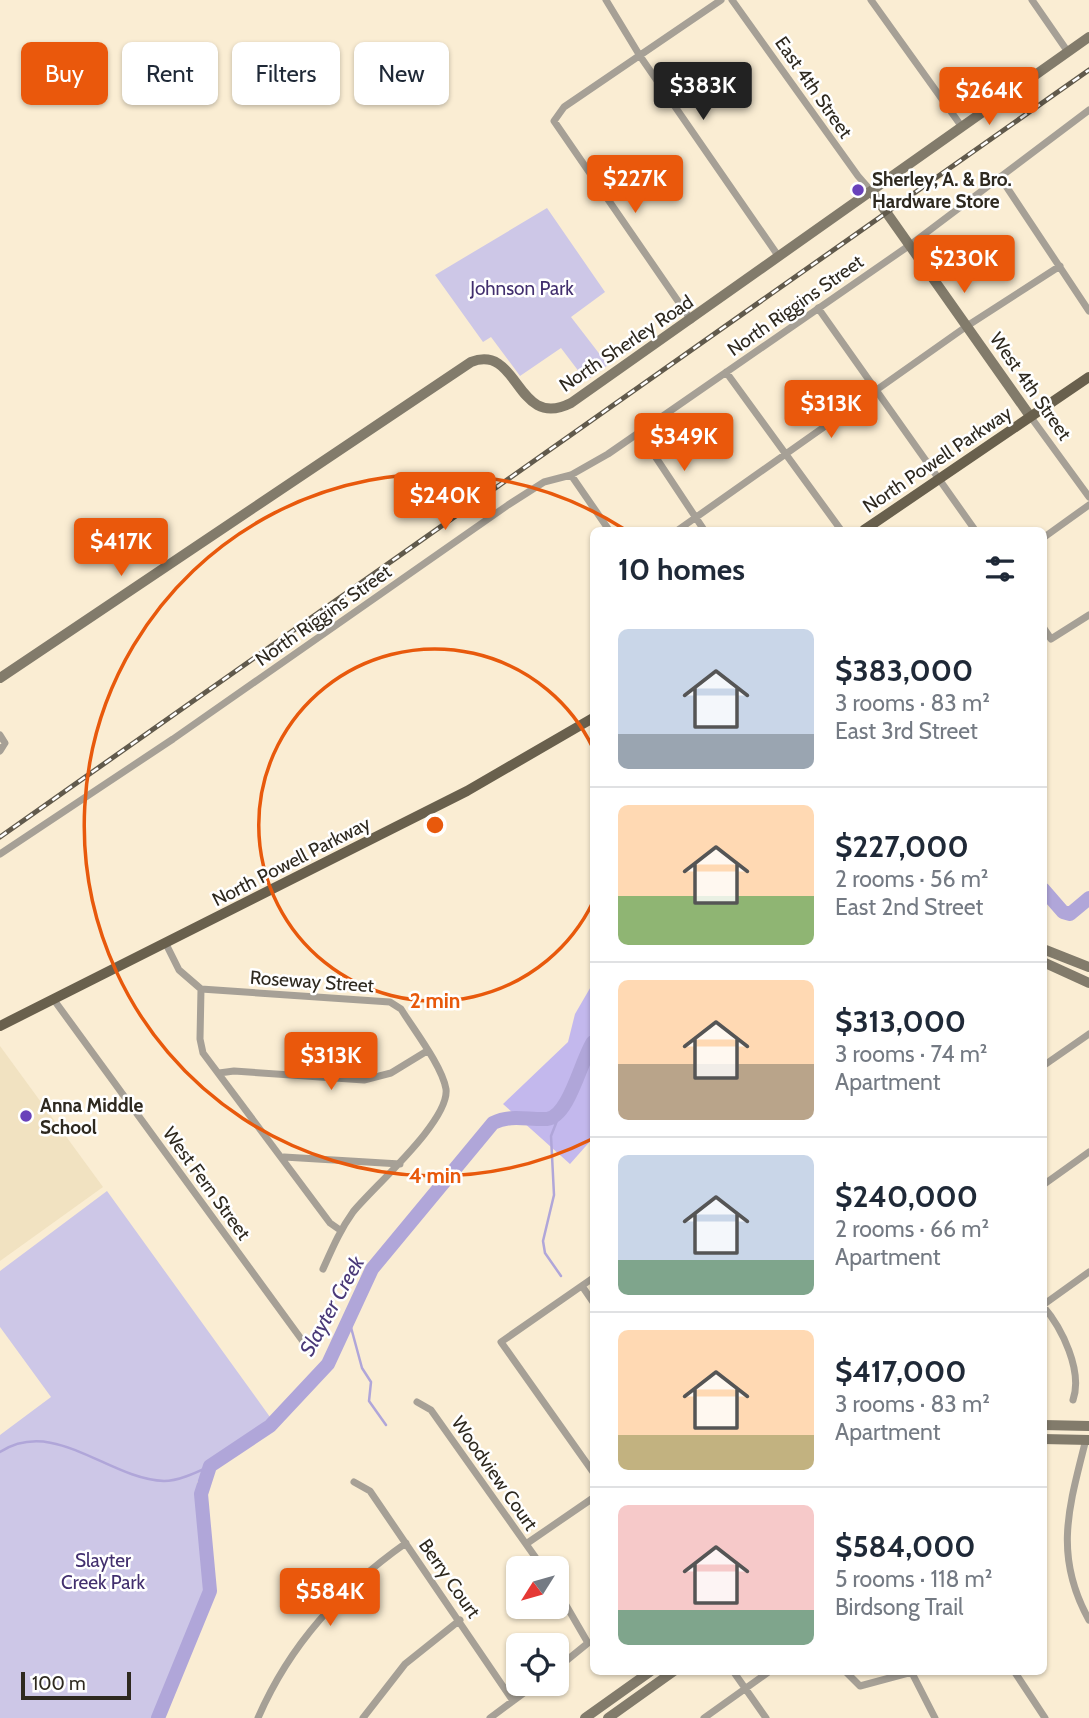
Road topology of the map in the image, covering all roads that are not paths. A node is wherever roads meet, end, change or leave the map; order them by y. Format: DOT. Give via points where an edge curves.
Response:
graph roads {
  1 [pos="606,0"];
  2 [pos="721,0"];
  3 [pos="732,0"];
  4 [pos="871,0"];
  5 [pos="1032,0"];
  6 [pos="1089,37"];
  7 [pos="1068,52"];
  8 [pos="640,56"];
  9 [pos="1089,110"];
  10 [pos="962,127"];
  11 [pos="1000,177"];
  12 [pos="872,192"];
  13 [pos="910,244"];
  14 [pos="780,258"];
  15 [pos="1060,266"];
  16 [pos="818,308"];
  17 [pos="1089,311"];
  18 [pos="691,320"];
  19 [pos="967,326"];
  20 [pos="726,372"];
  21 [pos="1089,377"];
  22 [pos="876,390"];
  23 [pos="1030,416"];
  24 [pos="639,432"];
  25 [pos="786,455"];
  26 [pos="571,475"];
  27 [pos="939,479"];
  28 [pos="1089,497"];
  29 [pos="1089,505"];
  30 [pos="696,517"];
  31 [pos="607,527"];
  32 [pos="682,527"];
  33 [pos="702,527"];
  34 [pos="839,527"];
  35 [pos="868,527"];
  36 [pos="973,527"];
  37 [pos="1047,535"];
  38 [pos="1089,615"];
  39 [pos="1047,633"];
  40 [pos="0,678"];
  41 [pos="590,720"];
  42 [pos="0,735"];
  43 [pos="0,751"];
  44 [pos="0,854"];
  45 [pos="166,944"];
  46 [pos="1047,951"];
  47 [pos="1047,964"];
  48 [pos="1089,967"];
  49 [pos="1089,983"];
  50 [pos="201,989"];
  51 [pos="54,1000"];
  52 [pos="0,1026"];
  53 [pos="1089,1034"];
  54 [pos="426,1051"];
  55 [pos="1047,1063"];
  56 [pos="219,1073"];
  57 [pos="1089,1152"];
  58 [pos="284,1157"];
  59 [pos="400,1164"];
  60 [pos="1047,1182"];
  61 [pos="340,1230"];
  62 [pos="323,1269"];
  63 [pos="1089,1272"];
  64 [pos="590,1280"];
  65 [pos="582,1286"];
  66 [pos="590,1298"];
  67 [pos="1047,1303"];
  68 [pos="1047,1312"];
  69 [pos="310,1351"];
  70 [pos="1073,1400"];
  71 [pos="417,1402"];
  72 [pos="1047,1425"];
  73 [pos="1089,1426"];
  74 [pos="1047,1439"];
  75 [pos="1087,1440"];
  76 [pos="590,1468"];
  77 [pos="354,1482"];
  78 [pos="590,1500"];
  79 [pos="406,1543"];
  80 [pos="526,1544"];
  81 [pos="534,1556"];
  82 [pos="569,1610"];
  83 [pos="460,1620"];
  84 [pos="1089,1620"];
  85 [pos="569,1658"];
  86 [pos="644,1675"];
  87 [pos="668,1675"];
  88 [pos="736,1675"];
  89 [pos="764,1675"];
  90 [pos="849,1675"];
  91 [pos="901,1675"];
  92 [pos="914,1675"];
  93 [pos="1017,1675"];
  94 [pos="745,1689"];
  95 [pos="519,1696"];
  96 [pos="513,1700"];
  97 [pos="258,1718"];
  98 [pos="363,1718"];
  99 [pos="490,1718"];
  100 [pos="584,1718"];
  101 [pos="608,1718"];
  102 [pos="704,1718"];
  103 [pos="766,1718"];
  104 [pos="935,1718"];
  105 [pos="1045,1718"];
  1 -- 8 [label="street"];
  2 -- 8 [label="street"];
  3 -- 12 [label="street, East 4th Street"];
  4 -- 10 [label="street"];
  5 -- 7 [label="street"];
  6 -- 7 [label="main road, North Sherley Road"];
  7 -- 10 [label="main road, North Sherley Road"];
  8 -- 14 [label="street"];
  8 -- 18 [label="street" via="564,107 554,121"];
  9 -- 11 [label="street, North Riggins Street"];
  10 -- 12 [label="main road, North Sherley Road"];
  11 -- 13 [label="street, North Riggins Street"];
  11 -- 15 [label="street"];
  12 -- 13 [label="main road, West 4th Street"];
  12 -- 14 [label="main road, North Sherley Road"];
  13 -- 16 [label="street, North Riggins Street"];
  13 -- 19 [label="main road, West 4th Street"];
  14 -- 18 [label="main road, North Sherley Road"];
  15 -- 17 [label="street"];
  15 -- 19 [label="street"];
  16 -- 20 [label="street, North Riggins Street"];
  16 -- 22 [label="street"];
  18 -- 40 [label="main road, North Sherley Road" via="576,400 553,409 534,404 495,361 471,362"];
  19 -- 22 [label="street"];
  19 -- 23 [label="main road, West 4th Street"];
  20 -- 24 [label="street, North Riggins Street"];
  20 -- 25 [label="street"];
  21 -- 23 [label="main road, North Powell Parkway"];
  22 -- 25 [label="street"];
  22 -- 27 [label="street"];
  23 -- 27 [label="main road, North Powell Parkway"];
  23 -- 28 [label="street, West 4th Street"];
  24 -- 26 [label="street, North Riggins Street"];
  24 -- 30 [label="street"];
  25 -- 30 [label="street"];
  25 -- 34 [label="street"];
  26 -- 31 [label="street"];
  26 -- 44 [label="street, North Riggins Street" via="544,482 508,505"];
  27 -- 35 [label="main road, North Powell Parkway"];
  27 -- 36 [label="street"];
  29 -- 37 [label="street"];
  30 -- 32 [label="street"];
  30 -- 33 [label="street"];
  38 -- 39 [label="street" via="1051,639"];
  41 -- 45 [label="main road, North Powell Parkway" via="459,795"];
  42 -- 43 [label="street" via="5,743"];
  45 -- 50 [label="street" via="178,970"];
  45 -- 51 [label="main road, North Powell Parkway"];
  46 -- 48 [label="main road"];
  47 -- 49 [label="main road"];
  50 -- 54 [label="street, Roseway Street" via="390,1002 401,1009"];
  50 -- 56 [label="street" via="200,1039"];
  51 -- 52 [label="main road, North Powell Parkway"];
  51 -- 69 [label="street, West Fern Street"];
  53 -- 55 [label="street"];
  54 -- 56 [label="street" via="391,1073 364,1080"];
  54 -- 59 [label="street, Roseway Street" via="446,1093 433,1122"];
  56 -- 58 [label="street"];
  57 -- 60 [label="street"];
  58 -- 59 [label="street"];
  58 -- 61 [label="street" via="330,1223"];
  59 -- 61 [label="street, Roseway Street"];
  61 -- 62 [label="street, Roseway Street"];
  63 -- 67 [label="street"];
  64 -- 65 [label="street"];
  65 -- 66 [label="street"];
  65 -- 76 [label="street" via="501,1342"];
  68 -- 70 [label="street" via="1062,1335 1075,1375"];
  71 -- 80 [label="street, Woodview Court" via="431,1409"];
  72 -- 73 [label="main road"];
  74 -- 75 [label="main road"];
  75 -- 84 [label="street" via="1068,1506 1066,1539 1069,1569"];
  77 -- 79 [label="street, Berry Court" via="370,1491"];
  78 -- 80 [label="street"];
  79 -- 83 [label="street, Berry Court"];
  79 -- 97 [label="street" via="362,1576 310,1629"];
  80 -- 81 [label="street, Woodview Court"];
  82 -- 85 [label="street" via="588,1643"];
  83 -- 96 [label="street, Berry Court"];
  83 -- 98 [label="street" via="405,1664"];
  86 -- 100 [label="main road"];
  87 -- 101 [label="main road"];
  88 -- 94 [label="street"];
  89 -- 94 [label="street"];
  90 -- 91 [label="street" via="860,1686"];
  92 -- 104 [label="street"];
  93 -- 105 [label="street"];
  94 -- 102 [label="street"];
  94 -- 103 [label="street"];
  95 -- 96 [label="street"];
  96 -- 99 [label="street"];
}
